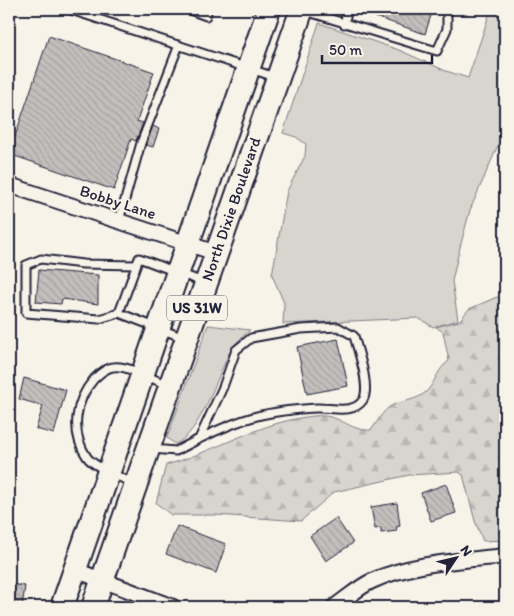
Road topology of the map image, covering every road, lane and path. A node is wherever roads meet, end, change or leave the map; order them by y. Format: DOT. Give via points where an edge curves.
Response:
graph roads {
  1 [pos="68,9"];
  2 [pos="187,9"];
  3 [pos="208,9"];
  4 [pos="269,9"];
  5 [pos="299,9"];
  6 [pos="348,9"];
  7 [pos="447,9"];
  8 [pos="344,24"];
  9 [pos="179,45"];
  10 [pos="248,68"];
  11 [pos="277,78"];
  12 [pos="9,185"];
  13 [pos="120,221"];
  14 [pos="188,243"];
  15 [pos="216,253"];
  16 [pos="136,265"];
  17 [pos="178,272"];
  18 [pos="206,283"];
  19 [pos="119,313"];
  20 [pos="158,329"];
  21 [pos="186,339"];
  22 [pos="142,375"];
  23 [pos="170,386"];
  24 [pos="199,439"];
  25 [pos="149,448"];
  26 [pos="109,471"];
  27 [pos="136,484"];
  28 [pos="505,556"];
  29 [pos="75,570"];
  30 [pos="102,580"];
  31 [pos="62,607"];
  32 [pos="93,607"];
  33 [pos="173,607"];
  34 [pos="334,607"];
  1 -- 9 [label="lane"];
  2 -- 3 [label="lane" via="206,16"];
  4 -- 10 [label="highway, North Dixie Boulevard / US 31W"];
  5 -- 8 [label="lane"];
  5 -- 11 [label="highway, North Dixie Boulevard / US 31W"];
  6 -- 8 [label="lane"];
  7 -- 8 [label="lane" via="447,29 437,51"];
  9 -- 10 [label="lane"];
  9 -- 13 [label="lane" via="141,143"];
  10 -- 11 [label="lane"];
  10 -- 14 [label="highway, North Dixie Boulevard / US 31W"];
  11 -- 15 [label="highway, North Dixie Boulevard / US 31W"];
  12 -- 13 [label="street, Bobby Lane"];
  13 -- 14 [label="street, Bobby Lane"];
  14 -- 15 [label="street, Bobby Lane"];
  14 -- 17 [label="highway, North Dixie Boulevard / US 31W"];
  15 -- 18 [label="highway, North Dixie Boulevard / US 31W"];
  16 -- 17 [label="lane" via="139,258"];
  16 -- 19 [label="lane"];
  16 -- 19 [label="lane" via="41,259 26,265 26,313 99,320"];
  17 -- 18 [label="lane"];
  17 -- 20 [label="highway, North Dixie Boulevard / US 31W"];
  18 -- 21 [label="highway, North Dixie Boulevard / US 31W"];
  19 -- 20 [label="lane"];
  20 -- 21 [label="lane"];
  20 -- 22 [label="highway, North Dixie Boulevard / US 31W"];
  21 -- 23 [label="highway, North Dixie Boulevard / US 31W"];
  22 -- 23 [label="lane"];
  22 -- 26 [label="highway, North Dixie Boulevard / US 31W"];
  22 -- 26 [label="lane" via="113,366 99,374 86,388 76,412 78,437 88,458"];
  23 -- 25 [label="highway, North Dixie Boulevard / US 31W"];
  24 -- 24 [label="lane" via="236,350 251,338 301,329 338,327 354,336 366,387 357,406 347,409 272,410 235,421"];
  24 -- 25 [label="lane" via="176,451"];
  25 -- 27 [label="highway, North Dixie Boulevard / US 31W"];
  26 -- 27 [label="lane"];
  26 -- 29 [label="highway, North Dixie Boulevard / US 31W"];
  27 -- 30 [label="highway, North Dixie Boulevard / US 31W"];
  28 -- 34 [label="street" via="435,564 386,575"];
  29 -- 30 [label="street"];
  29 -- 31 [label="highway, North Dixie Boulevard / US 31W"];
  30 -- 32 [label="highway, North Dixie Boulevard / US 31W"];
  30 -- 33 [label="street"];
}
